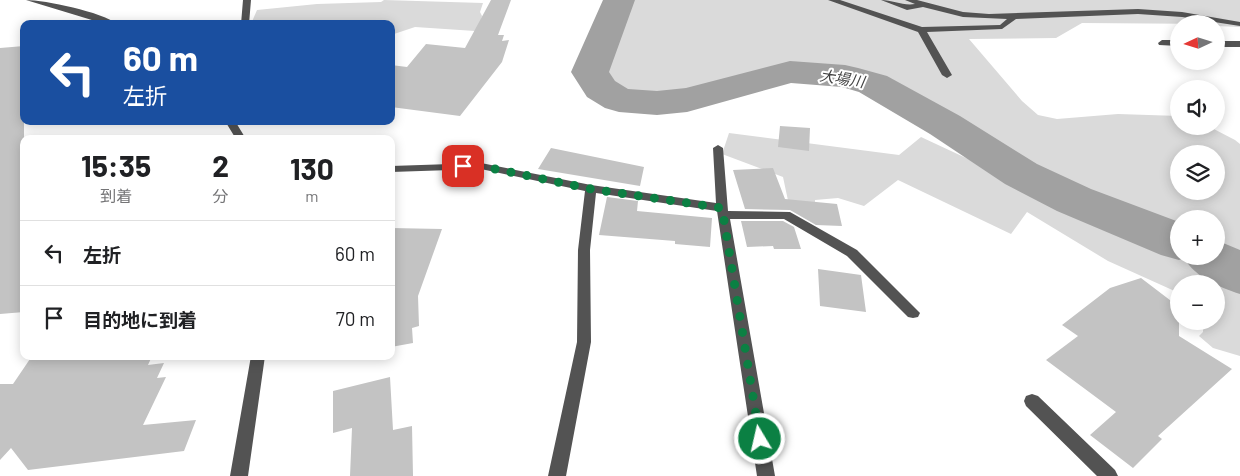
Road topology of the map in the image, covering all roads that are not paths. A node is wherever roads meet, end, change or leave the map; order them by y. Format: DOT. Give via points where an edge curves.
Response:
graph roads {
  1 [pos="30,0"];
  2 [pos="247,0"];
  3 [pos="832,0"];
  4 [pos="885,0"];
  5 [pos="909,0"];
  6 [pos="922,5"];
  7 [pos="1014,18"];
  8 [pos="104,20"];
  9 [pos="247,20"];
  10 [pos="1240,24"];
  11 [pos="921,30"];
  12 [pos="1162,43"];
  13 [pos="1170,43"];
  14 [pos="1225,44"];
  15 [pos="1240,44"];
  16 [pos="948,75"];
  17 [pos="718,148"];
  18 [pos="395,168"];
  19 [pos="591,189"];
  20 [pos="723,211"];
  21 [pos="913,313"];
  22 [pos="257,360"];
  23 [pos="1032,401"];
  24 [pos="239,476"];
  25 [pos="557,476"];
  26 [pos="766,476"];
  27 [pos="1109,476"];
  1 -- 8 [label="street"];
  2 -- 9 [label="street"];
  3 -- 11 [label="street"];
  4 -- 6 [label="street" via="907,8"];
  5 -- 6 [label="street"];
  6 -- 7 [label="street" via="974,16"];
  7 -- 10 [label="street" via="1124,11 1186,14"];
  7 -- 11 [label="street" via="1002,27"];
  11 -- 16 [label="street"];
  12 -- 13 [label="street"];
  14 -- 15 [label="street"];
  17 -- 20 [label="street"];
  18 -- 19 [label="street" via="481,166"];
  19 -- 20 [label="street"];
  19 -- 25 [label="street" via="584,250 584,342"];
  20 -- 21 [label="street" via="786,215 852,253"];
  20 -- 26 [label="street"];
  22 -- 24 [label="street"];
  23 -- 27 [label="street"];
}
